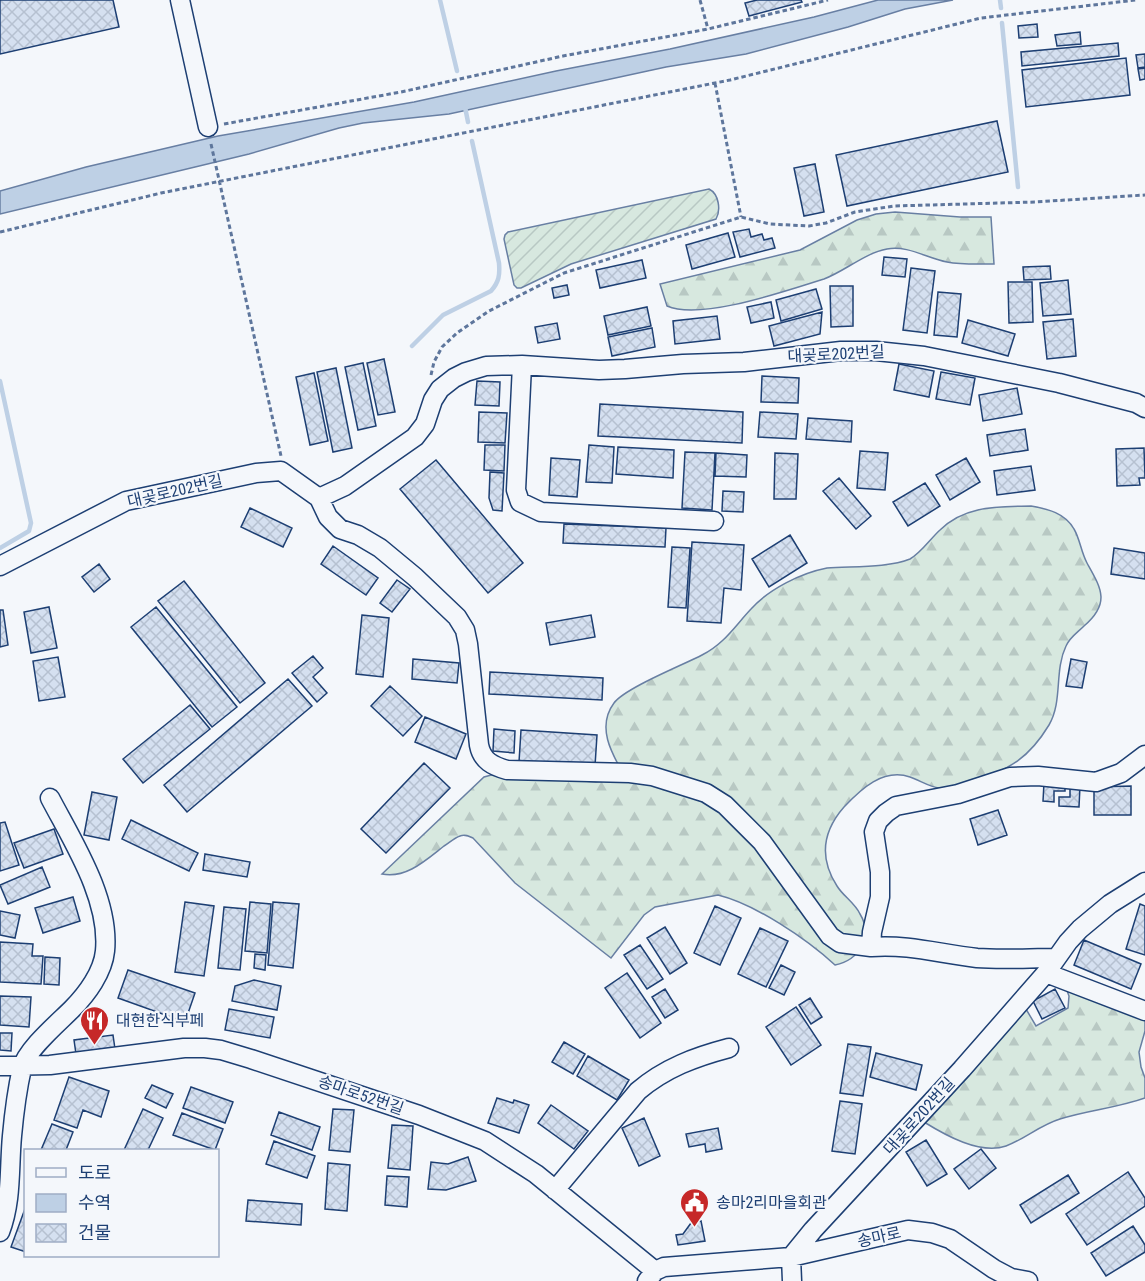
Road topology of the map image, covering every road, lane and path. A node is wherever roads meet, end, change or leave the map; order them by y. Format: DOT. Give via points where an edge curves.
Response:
graph roads {
  1 [pos="180,0"];
  2 [pos="700,0"];
  3 [pos="828,0"];
  4 [pos="1136,0"];
  5 [pos="708,29"];
  6 [pos="715,83"];
  7 [pos="208,127"];
  8 [pos="219,182"];
  9 [pos="1145,195"];
  10 [pos="741,217"];
  11 [pos="0,232"];
  12 [pos="522,365"];
  13 [pos="433,400"];
  14 [pos="1145,408"];
  15 [pos="281,471"];
  16 [pos="319,498"];
  17 [pos="714,520"];
  18 [pos="0,566"];
  19 [pos="1145,755"];
  20 [pos="50,798"];
  21 [pos="1145,882"];
  22 [pos="871,947"];
  23 [pos="1051,966"];
  24 [pos="1145,1011"];
  25 [pos="729,1048"];
  26 [pos="0,1066"];
  27 [pos="22,1066"];
  28 [pos="555,1190"];
  29 [pos="0,1232"];
  30 [pos="791,1257"];
  31 [pos="651,1276"];
  32 [pos="1017,1280"];
  33 [pos="792,1281"];
  1 -- 7 [label="street"];
  2 -- 5 [label="path"];
  3 -- 5 [label="path"];
  4 -- 6 [label="path" via="981,18"];
  5 -- 7 [label="path"];
  6 -- 8 [label="path"];
  6 -- 10 [label="path"];
  7 -- 8 [label="path"];
  8 -- 11 [label="path"];
  8 -- 15 [label="path" via="281,450"];
  9 -- 10 [label="path" via="894,206 855,212 809,226 770,224"];
  10 -- 13 [label="path" via="564,273 489,311 442,347 431,375"];
  12 -- 13 [label="street, 대곶로202번길" via="486,366 466,372 440,389"];
  12 -- 14 [label="street, 대곶로202번길" via="599,370 744,362 841,351 892,352 1059,383"];
  12 -- 17 [label="street" via="516,490 520,502 541,512"];
  13 -- 16 [label="street, 대곶로202번길" via="425,424 415,437 345,486"];
  15 -- 16 [label="street"];
  15 -- 18 [label="street, 대곶로202번길" via="126,501"];
  16 -- 22 [label="street" via="328,517 340,529 380,548 457,617 468,644 480,754 507,770 630,773 706,793 725,805 762,842 830,936 840,943"];
  19 -- 22 [label="street" via="1121,773 1096,782 1010,777 958,794 896,806 886,813 874,832 880,897"];
  20 -- 27 [label="street" via="100,903 106,932 105,952 100,971 91,984"];
  21 -- 23 [label="street, 대곶로202번길" via="1092,917"];
  22 -- 23 [label="street" via="923,948"];
  23 -- 24 [label="street"];
  23 -- 30 [label="street, 대곶로202번길"];
  25 -- 28 [label="street" via="683,1062 651,1080"];
  26 -- 27 [label="street, 송마로52번길"];
  27 -- 28 [label="street, 송마로52번길" via="184,1048 221,1050 419,1115 485,1141"];
  27 -- 29 [label="street" via="7,1209"];
  28 -- 31 [label="street, 송마로52번길"];
  30 -- 31 [label="street, 송마로" via="674,1265"];
  30 -- 32 [label="street, 송마로" via="908,1230 950,1239"];
  30 -- 33 [label="street"];
}
